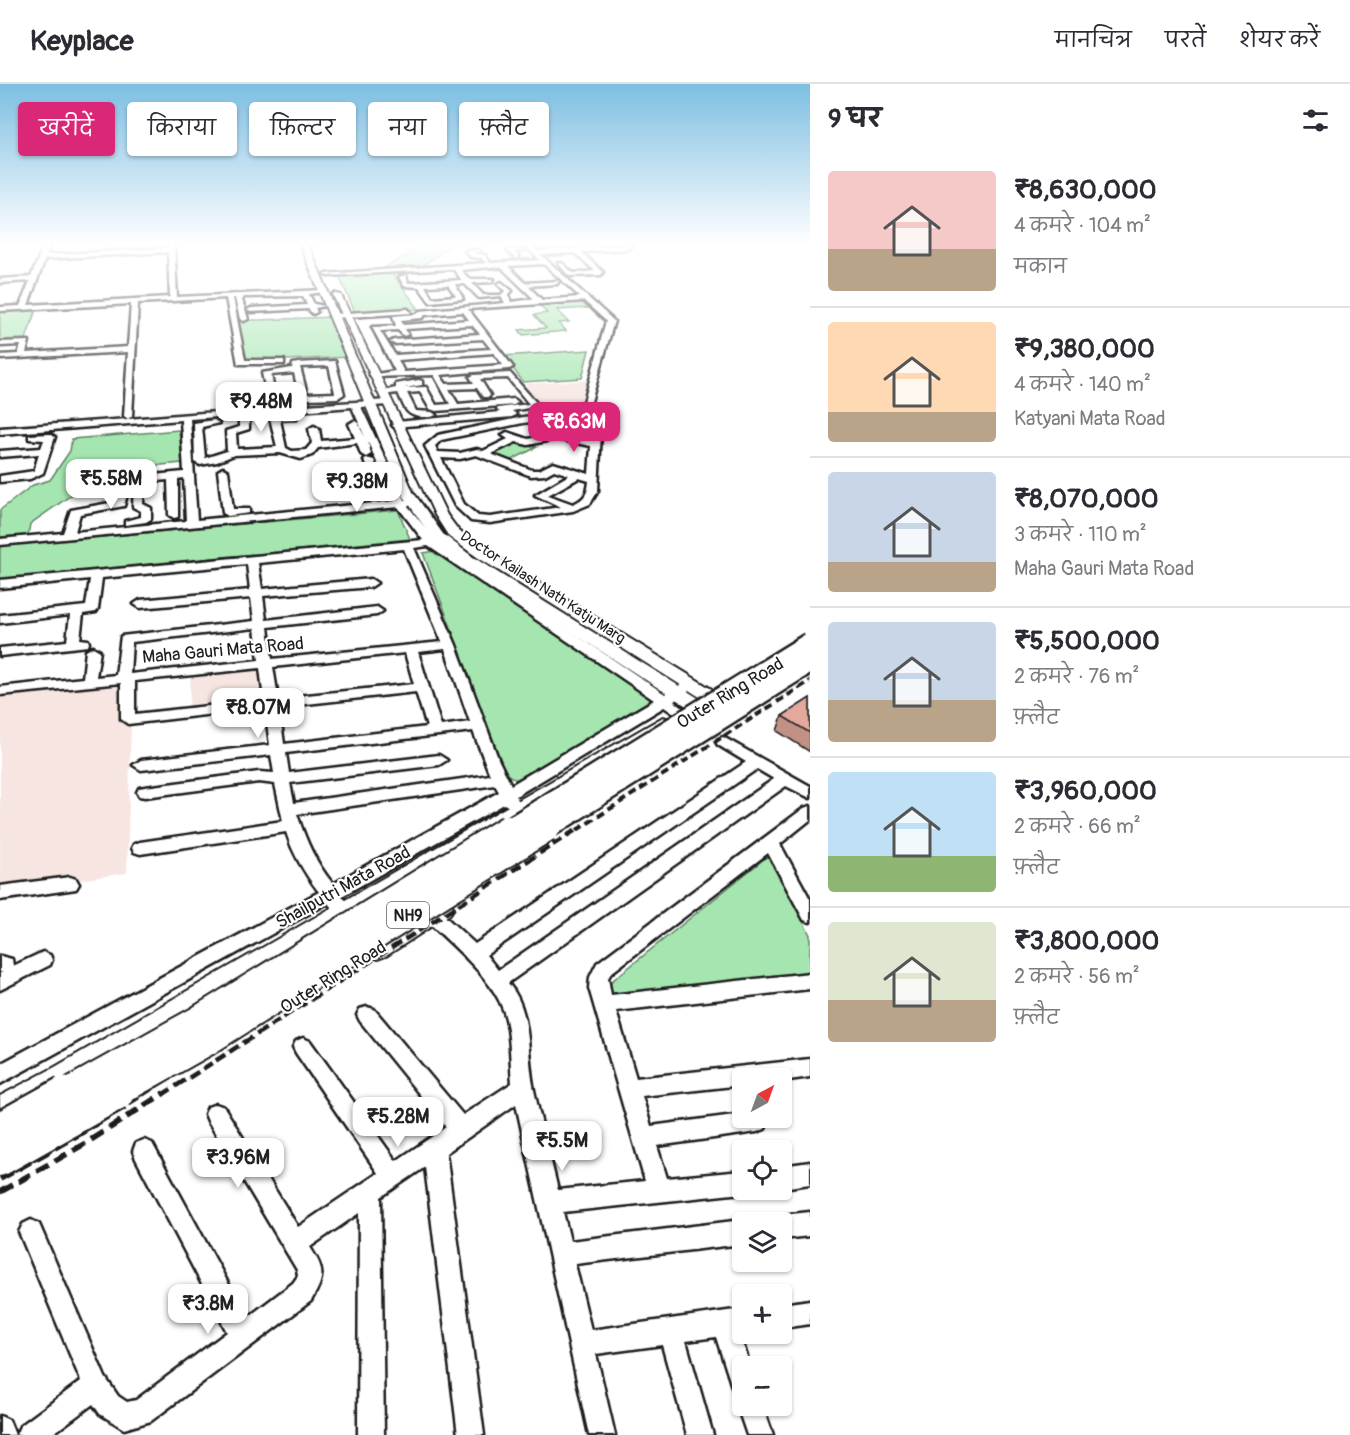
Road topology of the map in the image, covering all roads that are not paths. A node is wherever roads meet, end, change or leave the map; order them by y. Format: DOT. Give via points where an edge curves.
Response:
graph roads {
  1 [pos="24,305"];
  2 [pos="70,305"];
  3 [pos="135,305"];
  4 [pos="231,305"];
  5 [pos="240,305"];
  6 [pos="277,305"];
  7 [pos="289,305"];
  8 [pos="310,305"];
  9 [pos="332,305"];
  10 [pos="336,305"];
  11 [pos="455,305"];
  12 [pos="488,305"];
  13 [pos="593,305"];
  14 [pos="321,306"];
  15 [pos="23,308"];
  16 [pos="457,308"];
  17 [pos="0,309"];
  18 [pos="312,309"];
  19 [pos="251,310"];
  20 [pos="339,315"];
  21 [pos="244,319"];
  22 [pos="449,320"];
  23 [pos="476,322"];
  24 [pos="424,326"];
  25 [pos="375,329"];
  26 [pos="353,330"];
  27 [pos="402,331"];
  28 [pos="453,331"];
  29 [pos="487,336"];
  30 [pos="433,339"];
  31 [pos="385,342"];
  32 [pos="463,344"];
  33 [pos="1,345"];
  34 [pos="132,349"];
  35 [pos="496,351"];
  36 [pos="414,353"];
  37 [pos="470,353"];
  38 [pos="443,355"];
  39 [pos="21,356"];
  40 [pos="350,357"];
  41 [pos="0,358"];
  42 [pos="391,358"];
  43 [pos="477,361"];
  44 [pos="422,365"];
  45 [pos="297,370"];
  46 [pos="399,373"];
  47 [pos="374,375"];
  48 [pos="460,378"];
  49 [pos="477,381"];
  50 [pos="441,382"];
  51 [pos="402,391"];
  52 [pos="524,393"];
  53 [pos="486,395"];
  54 [pos="384,397"];
  55 [pos="304,400"];
  56 [pos="364,402"];
  57 [pos="453,402"];
  58 [pos="477,411"];
  59 [pos="128,416"];
  60 [pos="258,416"];
  61 [pos="185,417"];
  62 [pos="275,418"];
  63 [pos="244,421"];
  64 [pos="397,425"];
  65 [pos="0,426"];
  66 [pos="489,427"];
  67 [pos="314,429"];
  68 [pos="0,431"];
  69 [pos="0,439"];
  70 [pos="372,439"];
  71 [pos="515,439"];
  72 [pos="317,444"];
  73 [pos="597,444"];
  74 [pos="282,450"];
  75 [pos="232,452"];
  76 [pos="309,453"];
  77 [pos="0,454"];
  78 [pos="483,454"];
  79 [pos="45,455"];
  80 [pos="436,455"];
  81 [pos="271,460"];
  82 [pos="369,461"];
  83 [pos="0,463"];
  84 [pos="385,468"];
  85 [pos="223,471"];
  86 [pos="578,474"];
  87 [pos="189,475"];
  88 [pos="173,477"];
  89 [pos="0,478"];
  90 [pos="593,479"];
  91 [pos="139,483"];
  92 [pos="123,487"];
  93 [pos="111,488"];
  94 [pos="407,504"];
  95 [pos="119,505"];
  96 [pos="332,506"];
  97 [pos="138,507"];
  98 [pos="573,508"];
  99 [pos="174,515"];
  100 [pos="192,524"];
  101 [pos="69,532"];
  102 [pos="0,542"];
  103 [pos="437,542"];
  104 [pos="408,546"];
  105 [pos="252,560"];
  106 [pos="96,575"];
  107 [pos="527,582"];
  108 [pos="371,583"];
  109 [pos="0,584"];
  110 [pos="511,588"];
  111 [pos="258,593"];
  112 [pos="140,604"];
  113 [pos="77,611"];
  114 [pos="377,611"];
  115 [pos="0,618"];
  116 [pos="261,624"];
  117 [pos="810,632"];
  118 [pos="810,644"];
  119 [pos="450,645"];
  120 [pos="83,646"];
  121 [pos="411,650"];
  122 [pos="0,652"];
  123 [pos="810,662"];
  124 [pos="265,664"];
  125 [pos="810,671"];
  126 [pos="125,678"];
  127 [pos="89,682"];
  128 [pos="692,684"];
  129 [pos="422,687"];
  130 [pos="0,691"];
  131 [pos="672,697"];
  132 [pos="695,703"];
  133 [pos="270,705"];
  134 [pos="479,726"];
  135 [pos="435,732"];
  136 [pos="723,742"];
  137 [pos="276,751"];
  138 [pos="439,760"];
  139 [pos="756,762"];
  140 [pos="141,765"];
  141 [pos="281,779"];
  142 [pos="785,779"];
  143 [pos="145,792"];
  144 [pos="810,793"];
  145 [pos="508,794"];
  146 [pos="536,797"];
  147 [pos="810,812"];
  148 [pos="290,817"];
  149 [pos="570,825"];
  150 [pos="771,843"];
  151 [pos="140,848"];
  152 [pos="70,884"];
  153 [pos="0,893"];
  154 [pos="337,902"];
  155 [pos="432,915"];
  156 [pos="810,915"];
  157 [pos="474,954"];
  158 [pos="43,960"];
  159 [pos="2,970"];
  160 [pos="496,981"];
  161 [pos="810,981"];
  162 [pos="604,1004"];
  163 [pos="367,1015"];
  164 [pos="303,1047"];
  165 [pos="810,1068"];
  166 [pos="0,1075"];
  167 [pos="523,1087"];
  168 [pos="629,1088"];
  169 [pos="0,1109"];
  170 [pos="216,1114"];
  171 [pos="732,1125"];
  172 [pos="0,1129"];
  173 [pos="461,1129"];
  174 [pos="644,1137"];
  175 [pos="434,1148"];
  176 [pos="144,1151"];
  177 [pos="0,1159"];
  178 [pos="810,1173"];
  179 [pos="0,1175"];
  180 [pos="393,1176"];
  181 [pos="792,1176"];
  182 [pos="732,1183"];
  183 [pos="370,1192"];
  184 [pos="660,1192"];
  185 [pos="548,1202"];
  186 [pos="810,1224"];
  187 [pos="792,1226"];
  188 [pos="31,1232"];
  189 [pos="732,1233"];
  190 [pos="295,1243"];
  191 [pos="560,1254"];
  192 [pos="810,1312"];
  193 [pos="792,1315"];
  194 [pos="732,1323"];
  195 [pos="670,1332"];
  196 [pos="243,1336"];
  197 [pos="581,1344"];
  198 [pos="96,1386"];
  199 [pos="753,1416"];
  200 [pos="0,1429"];
  201 [pos="2,1435"];
  202 [pos="29,1435"];
  203 [pos="371,1435"];
  204 [pos="471,1435"];
  205 [pos="602,1435"];
  206 [pos="700,1435"];
  207 [pos="760,1435"];
  1 -- 15 [label="street"];
  2 -- 15 [label="street"];
  3 -- 34 [label="street"];
  4 -- 40 [label="street" via="241,362"];
  5 -- 21 [label="street"];
  6 -- 19 [label="street"];
  7 -- 18 [label="street"];
  8 -- 18 [label="street"];
  9 -- 20 [label="main road, Doctor Kailash Nath Katju Marg"];
  10 -- 20 [label="main road, Doctor Kailash Nath Katju Marg"];
  11 -- 16 [label="street"];
  12 -- 16 [label="street"];
  13 -- 58 [label="street" via="610,321 586,405"];
  14 -- 18 [label="street"];
  15 -- 17 [label="street"];
  16 -- 20 [label="street"];
  20 -- 26 [label="main road, Doctor Kailash Nath Katju Marg"];
  20 -- 40 [label="main road, Doctor Kailash Nath Katju Marg"];
  22 -- 23 [label="street"];
  22 -- 24 [label="street"];
  22 -- 28 [label="street"];
  23 -- 27 [label="street" via="466,310 420,313 422,316 396,318"];
  23 -- 29 [label="street"];
  24 -- 27 [label="street"];
  24 -- 30 [label="street"];
  25 -- 26 [label="street"];
  25 -- 27 [label="street"];
  25 -- 31 [label="street"];
  26 -- 47 [label="main road, Doctor Kailash Nath Katju Marg"];
  29 -- 30 [label="street"];
  29 -- 35 [label="street"];
  30 -- 31 [label="street"];
  30 -- 38 [label="street"];
  31 -- 42 [label="street"];
  32 -- 37 [label="street"];
  33 -- 39 [label="street" via="26,343"];
  34 -- 39 [label="street"];
  34 -- 59 [label="street"];
  35 -- 37 [label="street"];
  35 -- 46 [label="street" via="509,367"];
  36 -- 38 [label="street"];
  36 -- 42 [label="street"];
  36 -- 44 [label="street"];
  37 -- 38 [label="street"];
  37 -- 43 [label="street"];
  39 -- 41 [label="street"];
  40 -- 56 [label="main road, Doctor Kailash Nath Katju Marg"];
  42 -- 46 [label="street"];
  45 -- 55 [label="street"];
  45 -- 55 [label="street" via="266,374 271,398"];
  45 -- 55 [label="street" via="298,365 333,363 340,394"];
  46 -- 47 [label="street"];
  47 -- 54 [label="main road, Doctor Kailash Nath Katju Marg"];
  48 -- 49 [label="street"];
  49 -- 50 [label="street"];
  49 -- 52 [label="street" via="510,375"];
  49 -- 53 [label="street"];
  50 -- 51 [label="street" via="399,385"];
  50 -- 57 [label="street"];
  51 -- 54 [label="street"];
  51 -- 57 [label="street" via="423,389 434,408"];
  51 -- 58 [label="street" via="416,416"];
  52 -- 53 [label="street"];
  52 -- 58 [label="street" via="535,407 520,409 513,402"];
  53 -- 57 [label="street"];
  54 -- 56 [label="street"];
  54 -- 64 [label="main road, Doctor Kailash Nath Katju Marg"];
  55 -- 56 [label="street"];
  55 -- 59 [label="street"];
  56 -- 60 [label="street"];
  56 -- 70 [label="main road, Doctor Kailash Nath Katju Marg"];
  57 -- 58 [label="street"];
  58 -- 64 [label="street"];
  58 -- 66 [label="street"];
  59 -- 65 [label="street"];
  60 -- 61 [label="street"];
  60 -- 62 [label="street"];
  60 -- 63 [label="street"];
  61 -- 68 [label="street"];
  61 -- 87 [label="street"];
  62 -- 70 [label="street" via="350,413"];
  62 -- 74 [label="street"];
  63 -- 75 [label="street" via="244,429 231,430"];
  63 -- 75 [label="street" via="198,424 200,462"];
  64 -- 107 [label="main road, Doctor Kailash Nath Katju Marg" via="454,534"];
  66 -- 71 [label="street"];
  66 -- 73 [label="street" via="598,412"];
  66 -- 80 [label="street" via="438,438 430,446"];
  67 -- 72 [label="street"];
  69 -- 79 [label="street" via="48,436"];
  70 -- 72 [label="street"];
  70 -- 82 [label="street"];
  70 -- 84 [label="street"];
  70 -- 94 [label="main road, Doctor Kailash Nath Katju Marg"];
  71 -- 73 [label="street" via="528,442 556,436"];
  71 -- 78 [label="street"];
  72 -- 76 [label="street"];
  73 -- 90 [label="street"];
  74 -- 75 [label="street"];
  74 -- 76 [label="street" via="290,454"];
  76 -- 81 [label="street"];
  77 -- 79 [label="street"];
  78 -- 80 [label="street"];
  78 -- 86 [label="street" via="531,473 541,473 553,466"];
  79 -- 83 [label="street"];
  79 -- 89 [label="street" via="36,475"];
  80 -- 98 [label="street" via="460,506 475,519"];
  82 -- 84 [label="street"];
  82 -- 96 [label="street" via="381,497"];
  84 -- 94 [label="street"];
  85 -- 96 [label="street" via="228,513"];
  86 -- 90 [label="street"];
  86 -- 98 [label="street" via="540,495"];
  87 -- 88 [label="street"];
  87 -- 100 [label="street"];
  88 -- 91 [label="street"];
  88 -- 99 [label="street"];
  90 -- 98 [label="street" via="590,496"];
  91 -- 92 [label="street" via="126,480"];
  91 -- 97 [label="street"];
  92 -- 93 [label="street"];
  92 -- 95 [label="street"];
  94 -- 96 [label="street"];
  94 -- 103 [label="main road, Doctor Kailash Nath Katju Marg" via="423,518"];
  95 -- 97 [label="street" via="119,509"];
  95 -- 101 [label="street" via="90,504 75,512"];
  96 -- 100 [label="street"];
  97 -- 101 [label="street" via="146,508 144,521"];
  100 -- 101 [label="street"];
  101 -- 102 [label="street"];
  103 -- 104 [label="street"];
  103 -- 110 [label="main road, Doctor Kailash Nath Katju Marg"];
  103 -- 131 [label="street"];
  104 -- 105 [label="street"];
  104 -- 119 [label="street"];
  105 -- 106 [label="street"];
  105 -- 111 [label="street"];
  106 -- 109 [label="street"];
  106 -- 113 [label="street" via="92,609"];
  107 -- 110 [label="main road"];
  107 -- 128 [label="main road, Doctor Kailash Nath Katju Marg"];
  108 -- 111 [label="street"];
  110 -- 131 [label="main road, Doctor Kailash Nath Katju Marg"];
  111 -- 112 [label="street"];
  111 -- 116 [label="street"];
  113 -- 115 [label="street"];
  113 -- 120 [label="street"];
  114 -- 116 [label="street"];
  116 -- 124 [label="street"];
  116 -- 126 [label="street" via="126,639"];
  117 -- 132 [label="main road, Outer Ring Road"];
  118 -- 172 [label="highway, Outer Ring Road / NH9, bridge" via="197,1020"];
  119 -- 121 [label="street, Maha Gauri Mata Road"];
  119 -- 134 [label="street"];
  120 -- 122 [label="street"];
  120 -- 127 [label="street"];
  121 -- 124 [label="street, Maha Gauri Mata Road"];
  121 -- 129 [label="street"];
  123 -- 177 [label="highway, Outer Ring Road / NH9, bridge" via="206,1042"];
  124 -- 126 [label="street, Maha Gauri Mata Road"];
  124 -- 133 [label="street"];
  125 -- 149 [label="main road, Outer Ring Road"];
  126 -- 127 [label="street, Maha Gauri Mata Road"];
  126 -- 133 [label="street" via="128,719"];
  127 -- 130 [label="street, Maha Gauri Mata Road"];
  128 -- 131 [label="street"];
  128 -- 132 [label="main road, Doctor Kailash Nath Katju Marg"];
  129 -- 133 [label="street"];
  129 -- 135 [label="street"];
  131 -- 132 [label="street"];
  131 -- 145 [label="street"];
  132 -- 146 [label="main road, Outer Ring Road"];
  133 -- 137 [label="street"];
  134 -- 135 [label="street"];
  134 -- 145 [label="street"];
  135 -- 137 [label="street"];
  136 -- 139 [label="street"];
  137 -- 140 [label="street"];
  137 -- 141 [label="street"];
  138 -- 141 [label="street"];
  139 -- 142 [label="street"];
  139 -- 157 [label="street"];
  141 -- 143 [label="street" via="259,777"];
  141 -- 148 [label="street"];
  142 -- 144 [label="street"];
  142 -- 160 [label="street"];
  145 -- 146 [label="main road, Outer Ring Road"];
  145 -- 148 [label="street"];
  145 -- 154 [label="main road, Outer Ring Road" via="458,833"];
  146 -- 149 [label="main road"];
  147 -- 150 [label="street"];
  148 -- 151 [label="street"];
  148 -- 154 [label="street" via="313,872"];
  149 -- 155 [label="main road, Outer Ring Road"];
  150 -- 156 [label="street"];
  150 -- 162 [label="street" via="604,968 599,977"];
  152 -- 153 [label="street"];
  154 -- 166 [label="street, Shailputri Mata Road"];
  154 -- 169 [label="main road, Outer Ring Road" via="64,1075"];
  155 -- 157 [label="street"];
  155 -- 179 [label="main road, Outer Ring Road" via="189,1066"];
  157 -- 160 [label="street"];
  158 -- 159 [label="street"];
  160 -- 167 [label="street" via="515,1015"];
  161 -- 162 [label="street"];
  162 -- 168 [label="street"];
  163 -- 173 [label="street"];
  164 -- 180 [label="street"];
  165 -- 168 [label="street"];
  167 -- 173 [label="street"];
  167 -- 185 [label="street"];
  168 -- 174 [label="street"];
  170 -- 190 [label="street"];
  171 -- 174 [label="street"];
  173 -- 175 [label="street"];
  174 -- 184 [label="street"];
  175 -- 180 [label="street"];
  175 -- 204 [label="street"];
  176 -- 196 [label="street"];
  178 -- 181 [label="street"];
  180 -- 183 [label="street"];
  182 -- 184 [label="street"];
  183 -- 190 [label="street"];
  183 -- 203 [label="street"];
  184 -- 185 [label="street"];
  185 -- 191 [label="street"];
  186 -- 187 [label="street"];
  188 -- 198 [label="street"];
  189 -- 191 [label="street"];
  190 -- 196 [label="street" via="309,1267 310,1279 302,1292"];
  191 -- 197 [label="street"];
  192 -- 193 [label="street"];
  194 -- 195 [label="street"];
  195 -- 197 [label="street"];
  195 -- 206 [label="street"];
  196 -- 198 [label="street" via="142,1412 123,1416 109,1405"];
  197 -- 205 [label="street"];
  198 -- 202 [label="street"];
  199 -- 207 [label="street"];
  200 -- 201 [label="street"];
}
